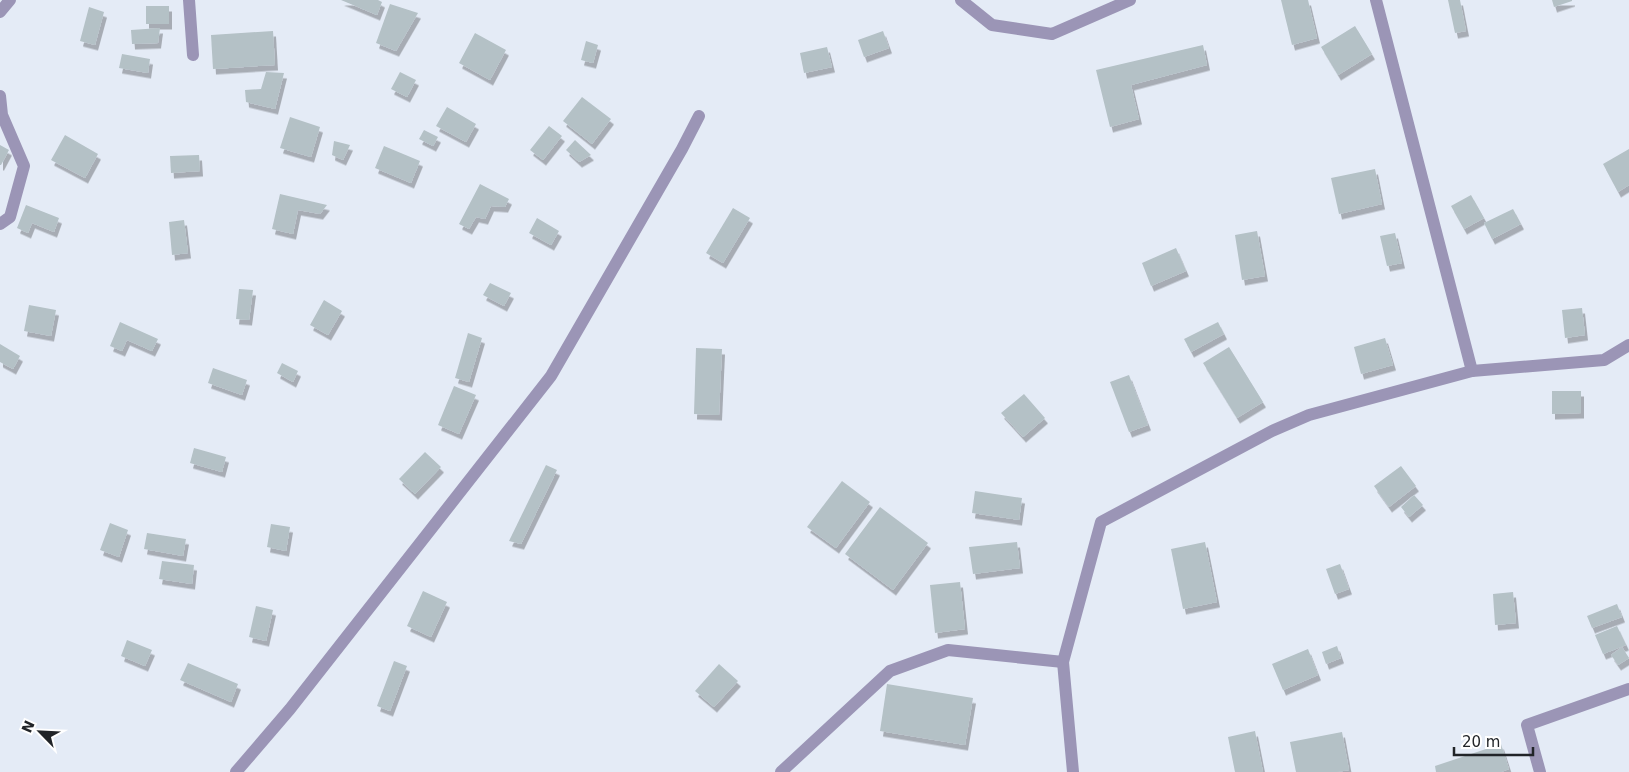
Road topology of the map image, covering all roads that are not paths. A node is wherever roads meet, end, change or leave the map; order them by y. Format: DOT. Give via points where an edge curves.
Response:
graph roads {
  1 [pos="10,0"];
  2 [pos="189,0"];
  3 [pos="961,0"];
  4 [pos="1130,0"];
  5 [pos="1376,0"];
  6 [pos="0,12"];
  7 [pos="193,55"];
  8 [pos="0,96"];
  9 [pos="699,116"];
  10 [pos="0,224"];
  11 [pos="1629,345"];
  12 [pos="1472,371"];
  13 [pos="1062,662"];
  14 [pos="1629,689"];
  15 [pos="236,772"];
  16 [pos="781,772"];
  17 [pos="1073,772"];
  18 [pos="1540,772"];
  1 -- 6 [label="street"];
  2 -- 7 [label="street"];
  3 -- 4 [label="street" via="992,25 1052,34"];
  5 -- 12 [label="street"];
  8 -- 10 [label="street" via="2,115 24,166 10,217"];
  9 -- 15 [label="street" via="551,376 290,709"];
  11 -- 12 [label="street" via="1604,360"];
  12 -- 13 [label="street" via="1309,415 1272,431 1101,522"];
  13 -- 16 [label="street" via="948,650 890,671"];
  13 -- 17 [label="street"];
  14 -- 18 [label="street" via="1527,726"];
}
